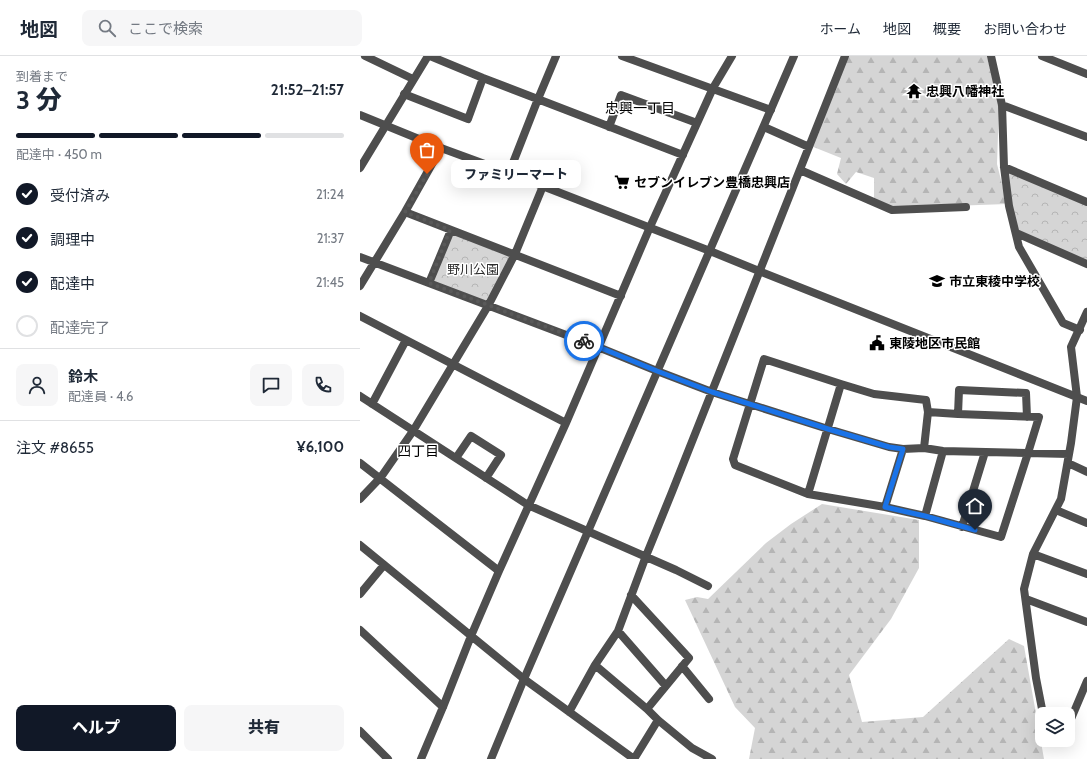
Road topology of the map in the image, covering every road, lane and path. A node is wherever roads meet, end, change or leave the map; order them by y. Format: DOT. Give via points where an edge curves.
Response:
graph roads {
  1 [pos="365,56"];
  2 [pos="429,56"];
  3 [pos="556,56"];
  4 [pos="622,56"];
  5 [pos="732,56"];
  6 [pos="794,56"];
  7 [pos="845,56"];
  8 [pos="991,56"];
  9 [pos="1042,56"];
  10 [pos="1086,71"];
  11 [pos="413,78"];
  12 [pos="483,78"];
  13 [pos="712,88"];
  14 [pos="404,94"];
  15 [pos="538,99"];
  16 [pos="1002,105"];
  17 [pos="771,110"];
  18 [pos="360,115"];
  19 [pos="697,123"];
  20 [pos="386,125"];
  21 [pos="609,126"];
  22 [pos="764,127"];
  23 [pos="1087,137"];
  24 [pos="441,148"];
  25 [pos="809,148"];
  26 [pos="683,155"];
  27 [pos="1004,167"];
  28 [pos="360,168"];
  29 [pos="800,170"];
  30 [pos="509,173"];
  31 [pos="543,186"];
  32 [pos="1087,202"];
  33 [pos="966,207"];
  34 [pos="405,212"];
  35 [pos="650,227"];
  36 [pos="450,230"];
  37 [pos="1016,233"];
  38 [pos="710,251"];
  39 [pos="515,254"];
  40 [pos="360,257"];
  41 [pos="374,262"];
  42 [pos="1087,264"];
  43 [pos="759,271"];
  44 [pos="429,283"];
  45 [pos="360,286"];
  46 [pos="621,296"];
  47 [pos="488,306"];
  48 [pos="1087,312"];
  49 [pos="360,316"];
  50 [pos="1080,330"];
  51 [pos="406,340"];
  52 [pos="598,347"];
  53 [pos="454,364"];
  54 [pos="657,371"];
  55 [pos="841,384"];
  56 [pos="712,392"];
  57 [pos="360,396"];
  58 [pos="1077,396"];
  59 [pos="1087,401"];
  60 [pos="372,404"];
  61 [pos="750,404"];
  62 [pos="928,412"];
  63 [pos="958,414"];
  64 [pos="1027,417"];
  65 [pos="566,423"];
  66 [pos="828,429"];
  67 [pos="413,431"];
  68 [pos="924,448"];
  69 [pos="903,449"];
  70 [pos="943,451"];
  71 [pos="985,452"];
  72 [pos="1028,453"];
  73 [pos="1069,454"];
  74 [pos="456,458"];
  75 [pos="360,463"];
  76 [pos="1068,463"];
  77 [pos="1087,472"];
  78 [pos="380,478"];
  79 [pos="486,478"];
  80 [pos="808,494"];
  81 [pos="360,499"];
  82 [pos="528,505"];
  83 [pos="885,507"];
  84 [pos="1056,510"];
  85 [pos="925,516"];
  86 [pos="1087,523"];
  87 [pos="962,527"];
  88 [pos="588,531"];
  89 [pos="360,545"];
  90 [pos="1033,554"];
  91 [pos="646,556"];
  92 [pos="384,565"];
  93 [pos="499,570"];
  94 [pos="1087,574"];
  95 [pos="708,586"];
  96 [pos="360,594"];
  97 [pos="631,596"];
  98 [pos="1026,599"];
  99 [pos="1087,622"];
  100 [pos="360,630"];
  101 [pos="618,631"];
  102 [pos="471,636"];
  103 [pos="595,665"];
  104 [pos="682,666"];
  105 [pos="524,679"];
  106 [pos="1087,681"];
  107 [pos="666,686"];
  108 [pos="709,699"];
  109 [pos="443,707"];
  110 [pos="1042,707"];
  111 [pos="647,709"];
  112 [pos="1075,709"];
  113 [pos="569,712"];
  114 [pos="658,720"];
  115 [pos="360,731"];
  116 [pos="388,759"];
  117 [pos="421,759"];
  118 [pos="491,759"];
  119 [pos="634,759"];
  120 [pos="712,759"];
  1 -- 11 [label="street"];
  2 -- 11 [label="street"];
  2 -- 12 [label="street"];
  3 -- 15 [label="street"];
  4 -- 13 [label="street"];
  5 -- 13 [label="street"];
  6 -- 17 [label="street"];
  7 -- 25 [label="street"];
  8 -- 16 [label="street"];
  9 -- 10 [label="street"];
  11 -- 14 [label="street"];
  12 -- 14 [label="street" via="468,118"];
  12 -- 15 [label="street"];
  13 -- 17 [label="street"];
  13 -- 19 [label="street"];
  14 -- 20 [label="street"];
  15 -- 21 [label="street"];
  15 -- 30 [label="street"];
  16 -- 23 [label="street"];
  16 -- 27 [label="street"];
  17 -- 22 [label="street"];
  18 -- 20 [label="street"];
  19 -- 21 [label="street" via="621,95"];
  19 -- 26 [label="street"];
  20 -- 24 [label="street"];
  20 -- 28 [label="street"];
  21 -- 26 [label="street"];
  22 -- 25 [label="street"];
  22 -- 38 [label="street"];
  24 -- 30 [label="street"];
  24 -- 34 [label="street"];
  25 -- 29 [label="street"];
  26 -- 35 [label="street"];
  27 -- 32 [label="street"];
  27 -- 37 [label="street" via="1009,206"];
  29 -- 33 [label="street" via="892,210"];
  29 -- 43 [label="street"];
  30 -- 31 [label="street"];
  31 -- 35 [label="street"];
  31 -- 39 [label="street"];
  34 -- 36 [label="street"];
  34 -- 41 [label="street"];
  35 -- 38 [label="street"];
  35 -- 46 [label="street"];
  36 -- 39 [label="street"];
  36 -- 44 [label="street"];
  37 -- 42 [label="street"];
  37 -- 50 [label="street" via="1019,247 1063,323"];
  38 -- 43 [label="street"];
  38 -- 54 [label="street"];
  39 -- 46 [label="street"];
  39 -- 47 [label="street"];
  40 -- 41 [label="street"];
  41 -- 44 [label="street"];
  41 -- 45 [label="street"];
  43 -- 56 [label="street"];
  43 -- 58 [label="street"];
  44 -- 47 [label="street"];
  46 -- 52 [label="street"];
  47 -- 52 [label="street"];
  47 -- 53 [label="street"];
  48 -- 50 [label="street"];
  49 -- 51 [label="street"];
  50 -- 58 [label="street" via="1071,347"];
  51 -- 53 [label="street"];
  51 -- 60 [label="street"];
  52 -- 54 [label="street"];
  52 -- 65 [label="street"];
  53 -- 65 [label="street"];
  53 -- 67 [label="street"];
  54 -- 56 [label="street"];
  54 -- 88 [label="street"];
  55 -- 61 [label="street" via="764,359"];
  55 -- 62 [label="street" via="874,394 926,400"];
  55 -- 66 [label="street"];
  56 -- 61 [label="street"];
  56 -- 91 [label="street"];
  57 -- 60 [label="street"];
  58 -- 59 [label="street"];
  58 -- 73 [label="street"];
  60 -- 67 [label="street"];
  61 -- 66 [label="street"];
  61 -- 80 [label="street" via="733,459 735,465"];
  62 -- 63 [label="street"];
  62 -- 68 [label="street"];
  63 -- 64 [label="street"];
  63 -- 64 [label="street" via="960,390 1026,393"];
  64 -- 72 [label="street" via="1039,418"];
  65 -- 82 [label="street"];
  66 -- 69 [label="street"];
  66 -- 80 [label="street"];
  67 -- 74 [label="street"];
  67 -- 78 [label="street"];
  68 -- 69 [label="street"];
  68 -- 70 [label="street"];
  69 -- 83 [label="street"];
  70 -- 71 [label="street"];
  70 -- 85 [label="street"];
  71 -- 72 [label="street"];
  71 -- 87 [label="street"];
  72 -- 73 [label="street"];
  72 -- 87 [label="street" via="1001,537"];
  73 -- 76 [label="street"];
  74 -- 79 [label="street"];
  74 -- 79 [label="street" via="471,436 501,455"];
  75 -- 78 [label="street"];
  76 -- 77 [label="street"];
  76 -- 84 [label="street" via="1061,499"];
  78 -- 81 [label="street"];
  78 -- 93 [label="street"];
  79 -- 82 [label="street"];
  80 -- 83 [label="street"];
  82 -- 88 [label="street"];
  82 -- 93 [label="street"];
  83 -- 85 [label="street"];
  84 -- 86 [label="street"];
  84 -- 90 [label="street"];
  85 -- 87 [label="street"];
  88 -- 91 [label="street"];
  88 -- 105 [label="street"];
  89 -- 92 [label="street"];
  90 -- 94 [label="street"];
  90 -- 98 [label="street" via="1024,589"];
  91 -- 95 [label="street"];
  91 -- 97 [label="street"];
  92 -- 96 [label="street"];
  92 -- 102 [label="street"];
  93 -- 102 [label="street"];
  97 -- 101 [label="street"];
  97 -- 104 [label="street" via="689,658"];
  98 -- 99 [label="street"];
  98 -- 110 [label="street"];
  100 -- 109 [label="street"];
  101 -- 103 [label="street"];
  101 -- 107 [label="street"];
  102 -- 105 [label="street"];
  102 -- 109 [label="street"];
  103 -- 111 [label="street"];
  103 -- 113 [label="street"];
  104 -- 107 [label="street"];
  104 -- 108 [label="street"];
  105 -- 113 [label="street"];
  105 -- 118 [label="street"];
  106 -- 112 [label="street"];
  107 -- 111 [label="street"];
  109 -- 117 [label="street"];
  111 -- 114 [label="street"];
  113 -- 119 [label="street"];
  114 -- 119 [label="street"];
  114 -- 120 [label="street" via="692,748"];
  115 -- 116 [label="street"];
}
